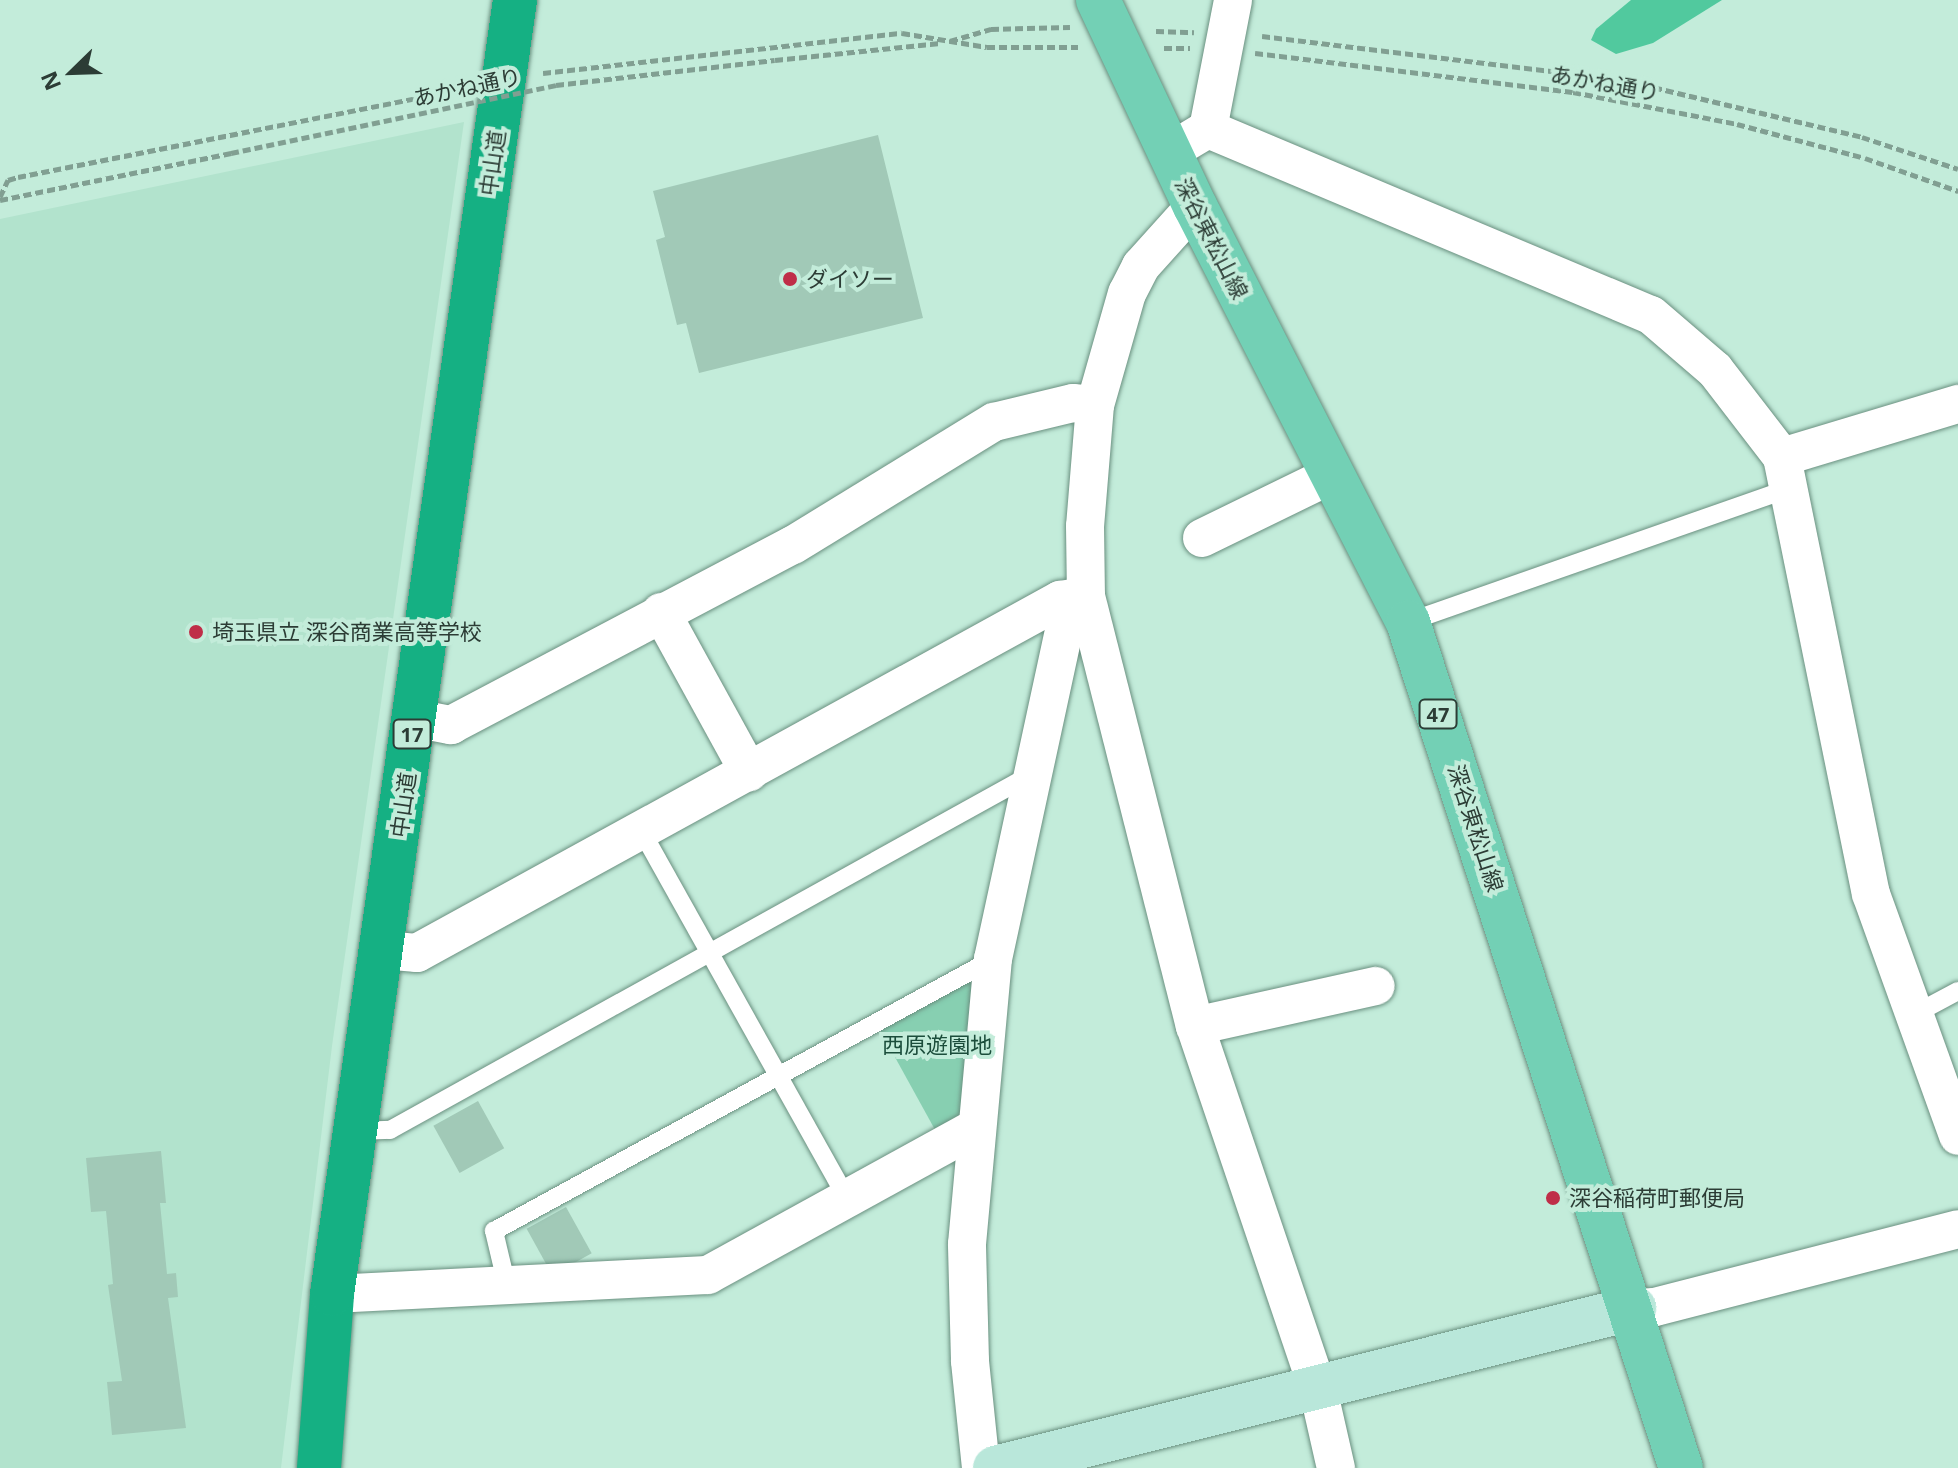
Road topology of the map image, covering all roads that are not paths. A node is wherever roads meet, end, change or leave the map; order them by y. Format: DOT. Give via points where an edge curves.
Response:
graph roads {
  1 [pos="515,0"];
  2 [pos="1098,0"];
  3 [pos="1233,0"];
  4 [pos="1208,129"];
  5 [pos="1170,152"];
  6 [pos="1195,206"];
  7 [pos="1958,404"];
  8 [pos="1095,405"];
  9 [pos="1785,473"];
  10 [pos="1333,474"];
  11 [pos="1202,538"];
  12 [pos="1086,596"];
  13 [pos="661,612"];
  14 [pos="1408,622"];
  15 [pos="414,718"];
  16 [pos="749,772"];
  17 [pos="1032,774"];
  18 [pos="641,830"];
  19 [pos="383,950"];
  20 [pos="709,953"];
  21 [pos="993,959"];
  22 [pos="1376,986"];
  23 [pos="1958,991"];
  24 [pos="1913,1015"];
  25 [pos="1195,1026"];
  26 [pos="778,1075"];
  27 [pos="975,1128"];
  28 [pos="357,1131"];
  29 [pos="1958,1136"];
  30 [pos="846,1197"];
  31 [pos="1958,1229"];
  32 [pos="507,1286"];
  33 [pos="332,1294"];
  34 [pos="1634,1308"];
  35 [pos="1318,1389"];
  36 [pos="319,1468"];
  37 [pos="981,1468"];
  38 [pos="995,1468"];
  39 [pos="1336,1468"];
  40 [pos="1681,1468"];
  1 -- 15 [label="highway, 中山道 / 17"];
  2 -- 5 [label="main road, 深谷東松山線 / 47"];
  3 -- 4 [label="street"];
  4 -- 5 [label="street"];
  4 -- 9 [label="street" via="1651,315 1715,370"];
  5 -- 6 [label="main road, 深谷東松山線 / 47"];
  6 -- 8 [label="street" via="1141,266 1127,293"];
  6 -- 10 [label="main road, 深谷東松山線 / 47"];
  7 -- 9 [label="street"];
  8 -- 12 [label="street" via="1085,526"];
  8 -- 13 [label="street" via="1073,403 994,422 874,499"];
  9 -- 14 [label="lane"];
  9 -- 24 [label="street" via="1871,894"];
  10 -- 11 [label="street"];
  10 -- 14 [label="main road, 深谷東松山線 / 47"];
  12 -- 16 [label="street" via="1060,600"];
  12 -- 17 [label="street" via="1064,631"];
  12 -- 25 [label="street"];
  13 -- 15 [label="street" via="451,725"];
  13 -- 16 [label="street"];
  14 -- 34 [label="main road, 深谷東松山線 / 47"];
  15 -- 19 [label="highway, 中山道 / 17"];
  16 -- 18 [label="street"];
  17 -- 20 [label="lane"];
  17 -- 21 [label="street"];
  18 -- 19 [label="street" via="417,953"];
  18 -- 20 [label="lane"];
  19 -- 28 [label="highway, 中山道 / 17"];
  20 -- 26 [label="lane"];
  20 -- 28 [label="lane" via="390,1130"];
  21 -- 26 [label="lane"];
  21 -- 27 [label="street"];
  22 -- 25 [label="street"];
  23 -- 24 [label="lane"];
  24 -- 29 [label="street"];
  25 -- 35 [label="street"];
  26 -- 30 [label="lane"];
  26 -- 32 [label="lane" via="494,1231"];
  27 -- 30 [label="street"];
  27 -- 37 [label="street" via="967,1258"];
  28 -- 33 [label="highway, 中山道 / 17"];
  30 -- 32 [label="street" via="708,1275"];
  31 -- 34 [label="street" via="1655,1307"];
  32 -- 33 [label="street"];
  33 -- 36 [label="highway, 中山道 / 17"];
  34 -- 35 [label="street"];
  34 -- 40 [label="main road, 深谷東松山線 / 47"];
  35 -- 38 [label="street"];
  35 -- 39 [label="street"];
}
